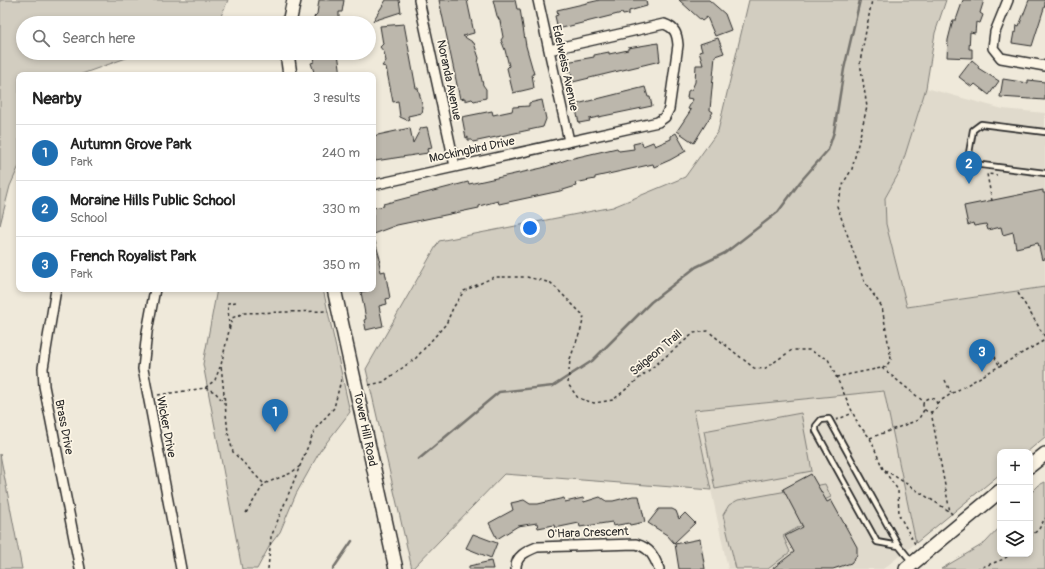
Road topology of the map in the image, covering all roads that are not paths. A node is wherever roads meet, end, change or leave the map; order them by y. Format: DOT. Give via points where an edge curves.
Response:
graph roads {
  1 [pos="294,0"];
  2 [pos="419,0"];
  3 [pos="538,0"];
  4 [pos="1008,0"];
  5 [pos="291,16"];
  6 [pos="549,50"];
  7 [pos="288,60"];
  8 [pos="1045,66"];
  9 [pos="290,72"];
  10 [pos="1045,132"];
  11 [pos="568,141"];
  12 [pos="455,166"];
  13 [pos="1045,173"];
  14 [pos="376,184"];
  15 [pos="56,292"];
  16 [pos="154,292"];
  17 [pos="335,292"];
  18 [pos="1045,454"];
  19 [pos="1033,464"];
  20 [pos="997,493"];
  21 [pos="899,546"];
  22 [pos="909,566"];
  23 [pos="80,569"];
  24 [pos="181,569"];
  25 [pos="396,569"];
  26 [pos="516,569"];
  27 [pos="659,569"];
  1 -- 5 [label="street"];
  2 -- 12 [label="street, Noranda Avenue"];
  3 -- 6 [label="street, Edelweiss Avenue"];
  4 -- 8 [label="street" via="995,32 993,48 1001,58"];
  6 -- 11 [label="street, Edelweiss Avenue"];
  6 -- 11 [label="street, Mockingbird Drive" via="664,24 672,27 677,34 678,45 669,109 665,117 658,122"];
  7 -- 9 [label="street"];
  10 -- 13 [label="lane" via="981,124 972,130 968,159 974,164"];
  11 -- 12 [label="street, Mockingbird Drive"];
  12 -- 14 [label="street, Mockingbird Drive"];
  15 -- 23 [label="street, Brass Drive" via="43,368 44,380"];
  16 -- 24 [label="street, Wicker Drive" via="143,369"];
  17 -- 25 [label="street, Tower Hill Road"];
  18 -- 19 [label="street"];
  20 -- 22 [label="street"];
  21 -- 21 [label="lane" via="829,419 820,420 816,431 877,542"];
  21 -- 22 [label="lane"];
  26 -- 27 [label="street, O'Hara Crescent" via="519,557 537,547 636,544 645,546 653,555"];
}
